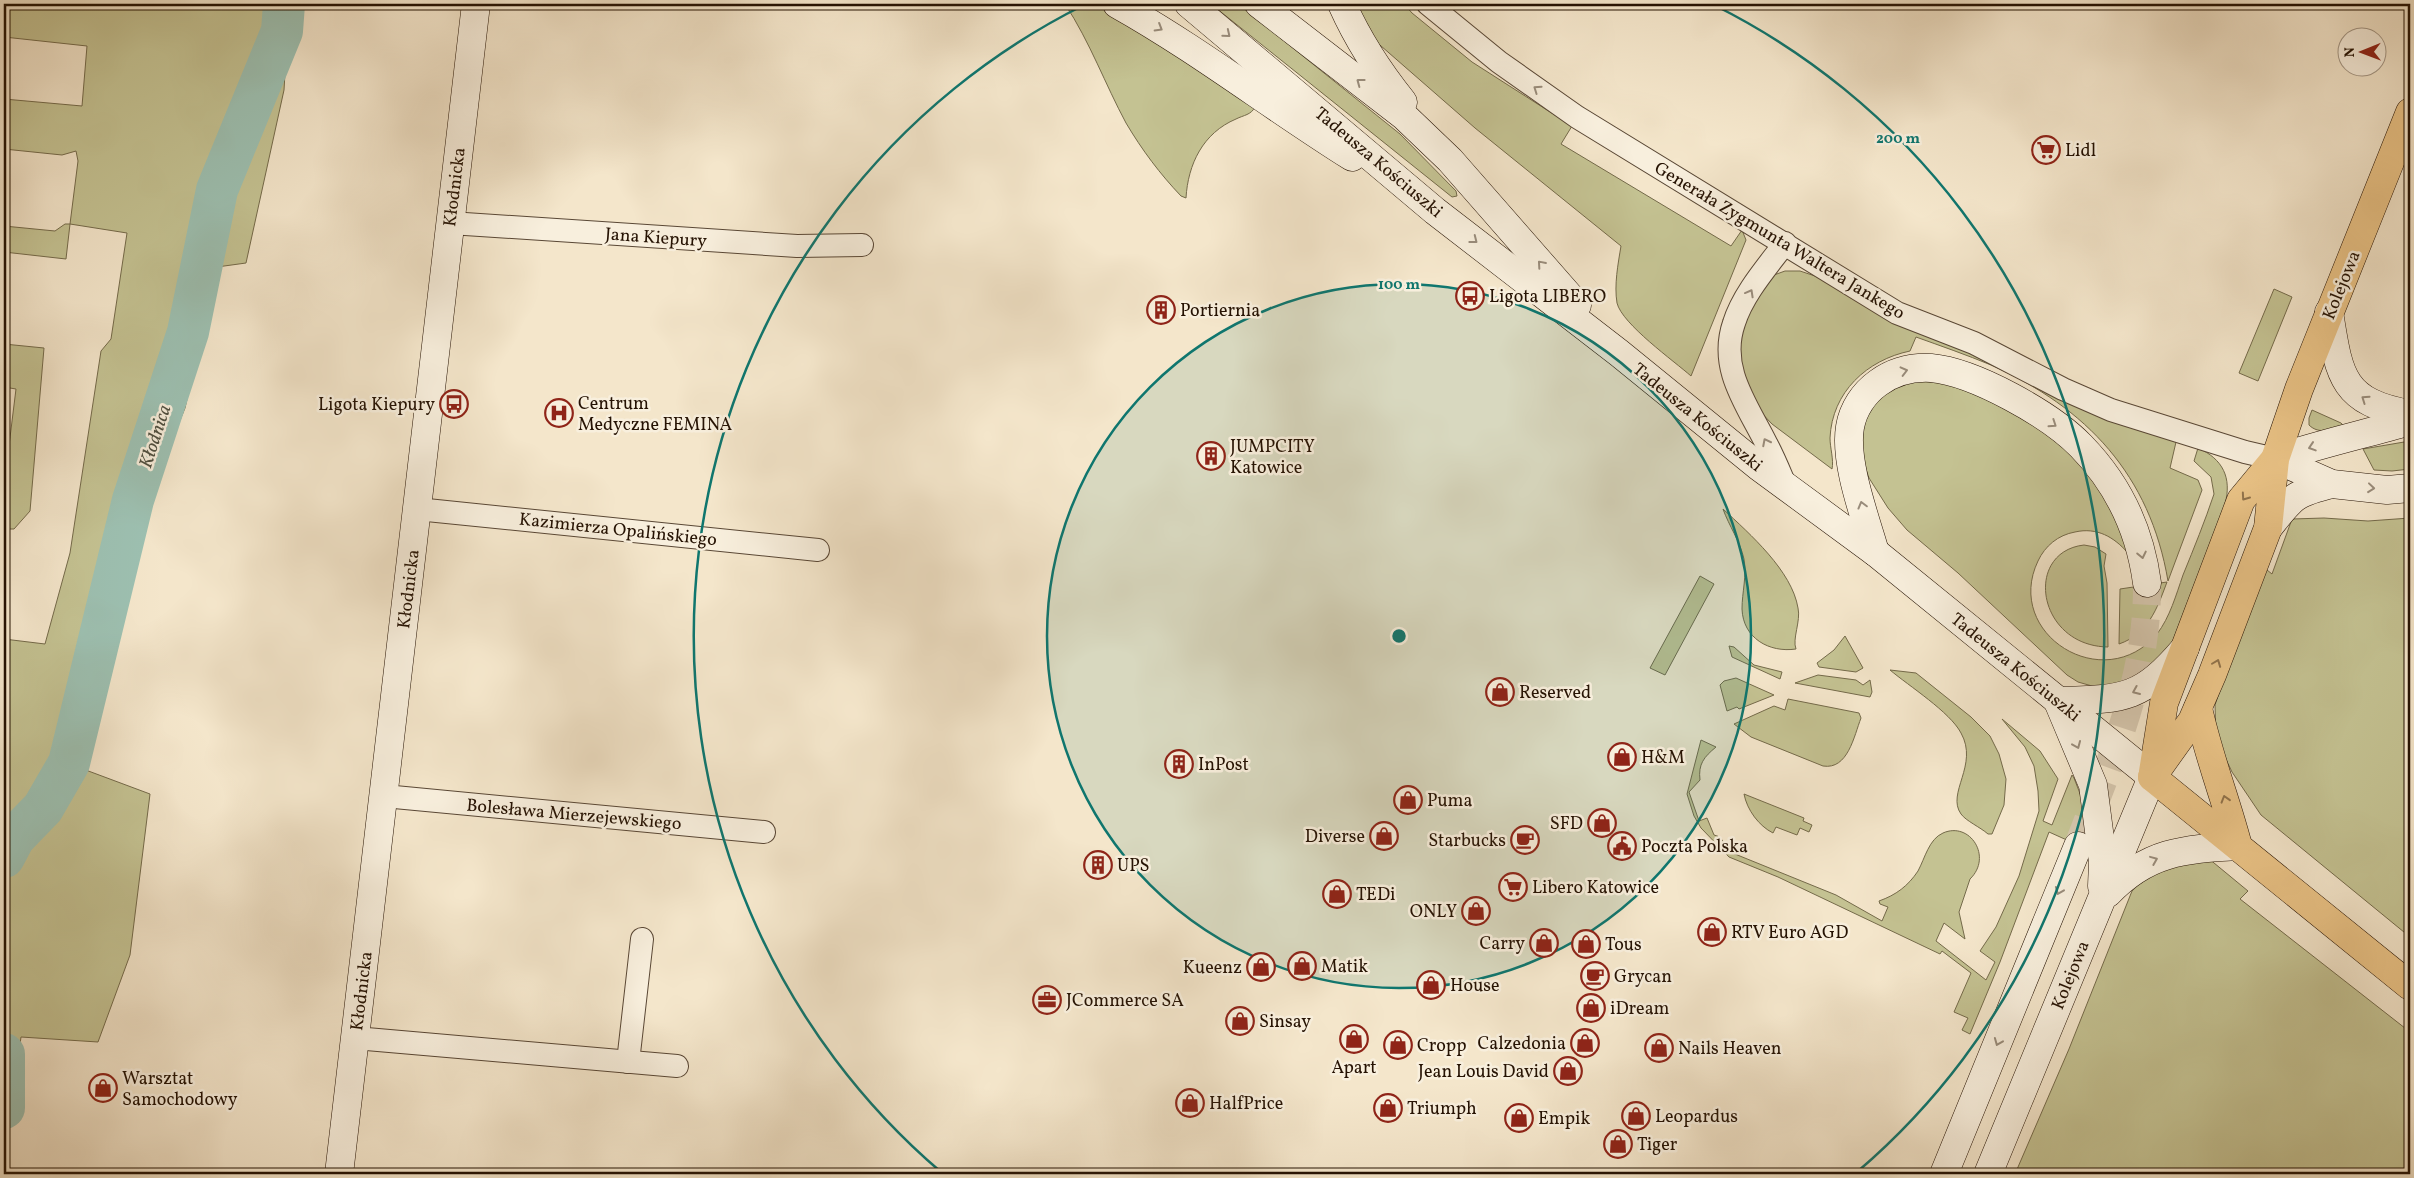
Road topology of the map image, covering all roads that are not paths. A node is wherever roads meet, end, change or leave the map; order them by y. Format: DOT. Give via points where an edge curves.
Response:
graph roads {
  1 [pos="476,4"];
  2 [pos="1117,4"];
  3 [pos="1189,4"];
  4 [pos="1259,4"];
  5 [pos="1342,4"];
  6 [pos="1428,4"];
  7 [pos="2410,112"];
  8 [pos="1450,160"];
  9 [pos="1435,210"];
  10 [pos="450,223"];
  11 [pos="1785,243"];
  12 [pos="862,245"];
  13 [pos="2329,312"];
  14 [pos="1619,353"];
  15 [pos="2410,414"];
  16 [pos="2410,421"];
  17 [pos="2276,459"];
  18 [pos="2332,484"];
  19 [pos="1786,487"];
  20 [pos="2410,488"];
  21 [pos="417,509"];
  22 [pos="2268,528"];
  23 [pos="818,550"];
  24 [pos="1875,552"];
  25 [pos="2147,583"];
  26 [pos="2185,648"];
  27 [pos="2058,700"];
  28 [pos="2198,708"];
  29 [pos="2152,777"];
  30 [pos="384,796"];
  31 [pos="764,832"];
  32 [pos="2078,846"];
  33 [pos="2238,846"];
  34 [pos="2102,899"];
  35 [pos="642,939"];
  36 [pos="2410,986"];
  37 [pos="355,1038"];
  38 [pos="628,1062"];
  39 [pos="677,1066"];
  40 [pos="339,1174"];
  41 [pos="1944,1174"];
  42 [pos="1988,1174"];
  1 -- 10 [label="street, Kłodnicka"];
  2 -- 9 [label="street, one-way" via="1192,48 1309,130"];
  3 -- 9 [label="street, Tadeusza Kościuszki, one-way"];
  8 -- 4 [label="street, Tadeusza Kościuszki, one-way" via="1404,116"];
  5 -- 8 [label="street" via="1381,75"];
  11 -- 6 [label="street, Generała Zygmunta Waltera Jankego, one-way" via="1576,117 1499,62"];
  7 -- 13 [label="main road, Kolejowa"];
  14 -- 8 [label="street, Tadeusza Kościuszki, one-way"];
  9 -- 14 [label="street, Tadeusza Kościuszki, one-way"];
  10 -- 12 [label="street, Jana Kiepury" via="797,246"];
  10 -- 21 [label="street, Kłodnicka"];
  11 -- 17 [label="street, Generała Zygmunta Waltera Jankego" via="1897,313 1974,343 2063,389 2158,426"];
  19 -- 11 [label="street, one-way" via="1732,377 1729,352 1734,322 1756,282"];
  15 -- 13 [label="street, one-way" via="2375,406 2361,398 2353,388 2341,372"];
  13 -- 17 [label="main road, Kolejowa"];
  14 -- 19 [label="street, Tadeusza Kościuszki"];
  16 -- 17 [label="street, one-way"];
  17 -- 18 [label="street, Generała Zygmunta Waltera Jankego"];
  17 -- 22 [label="main road, Kolejowa"];
  17 -- 26 [label="main road, Kolejowa, one-way" via="2241,500"];
  18 -- 20 [label="street, Generała Zygmunta Waltera Jankego, one-way" via="2387,490"];
  18 -- 22 [label="street" via="2302,492 2291,500"];
  19 -- 24 [label="street, Tadeusza Kościuszki"];
  21 -- 23 [label="street, Kazimierza Opalińskiego"];
  21 -- 30 [label="street, Kłodnicka"];
  28 -- 22 [label="main road, Kolejowa, one-way"];
  24 -- 25 [label="street, one-way" via="1851,462 1850,425 1864,395 1885,378 1913,369 1930,368 1998,391 2049,421 2081,446 2107,478 2128,512 2141,547"];
  24 -- 27 [label="street, Tadeusza Kościuszki"];
  26 -- 27 [label="street, one-way" via="2166,670 2139,690 2102,700"];
  26 -- 29 [label="main road, Kolejowa" via="2164,703"];
  27 -- 29 [label="street, Tadeusza Kościuszki"];
  27 -- 34 [label="street, one-way" via="2093,785 2103,862"];
  28 -- 29 [label="main road, Kolejowa"];
  33 -- 28 [label="main road, one-way"];
  29 -- 33 [label="main road, Tadeusza Kościuszki"];
  29 -- 34 [label="street, Kolejowa"];
  30 -- 31 [label="street, Bolesława Mierzejewskiego"];
  30 -- 37 [label="street, Kłodnicka"];
  32 -- 41 [label="street, one-way"];
  34 -- 33 [label="street, one-way" via="2125,875 2159,858 2200,848"];
  33 -- 36 [label="main road, Tadeusza Kościuszki"];
  34 -- 42 [label="street, Kolejowa"];
  35 -- 38 [label="street"];
  37 -- 38 [label="street"];
  37 -- 40 [label="street, Kłodnicka"];
  38 -- 39 [label="street"];
}
